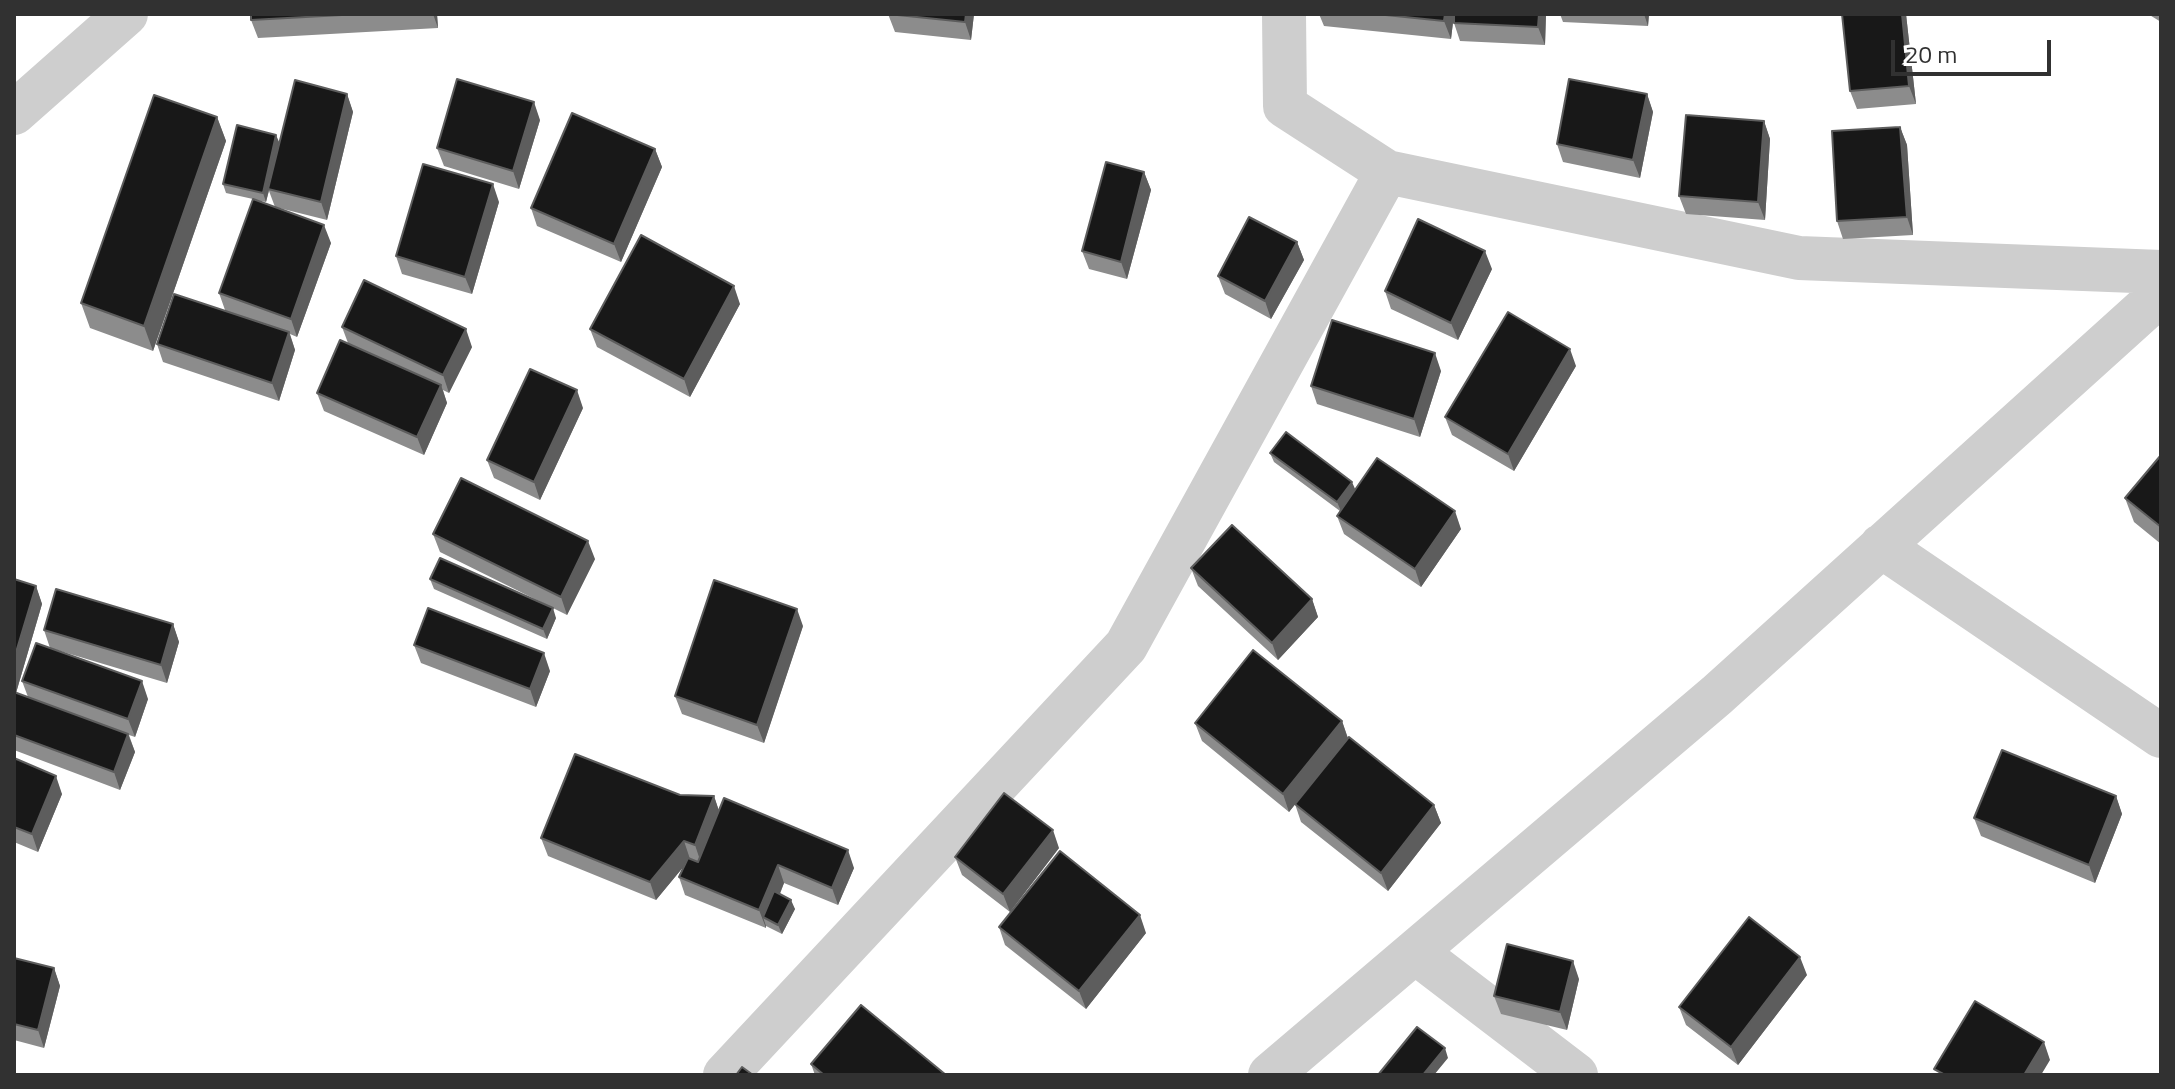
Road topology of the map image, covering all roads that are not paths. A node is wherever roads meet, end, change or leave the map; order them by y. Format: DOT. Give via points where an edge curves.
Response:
graph roads {
  1 [pos="126,14"];
  2 [pos="1284,14"];
  3 [pos="14,113"];
  4 [pos="1387,172"];
  5 [pos="2161,272"];
  6 [pos="2161,294"];
  7 [pos="1881,546"];
  8 [pos="2161,736"];
  9 [pos="1415,952"];
  10 [pos="725,1075"];
  11 [pos="1270,1075"];
  12 [pos="1576,1075"];
  1 -- 3 [label="street"];
  2 -- 4 [label="street" via="1285,106"];
  4 -- 5 [label="street" via="1799,258"];
  4 -- 10 [label="street" via="1126,646"];
  6 -- 7 [label="street"];
  7 -- 8 [label="street"];
  7 -- 9 [label="street" via="1717,695"];
  9 -- 11 [label="street"];
  9 -- 12 [label="street"];
}
